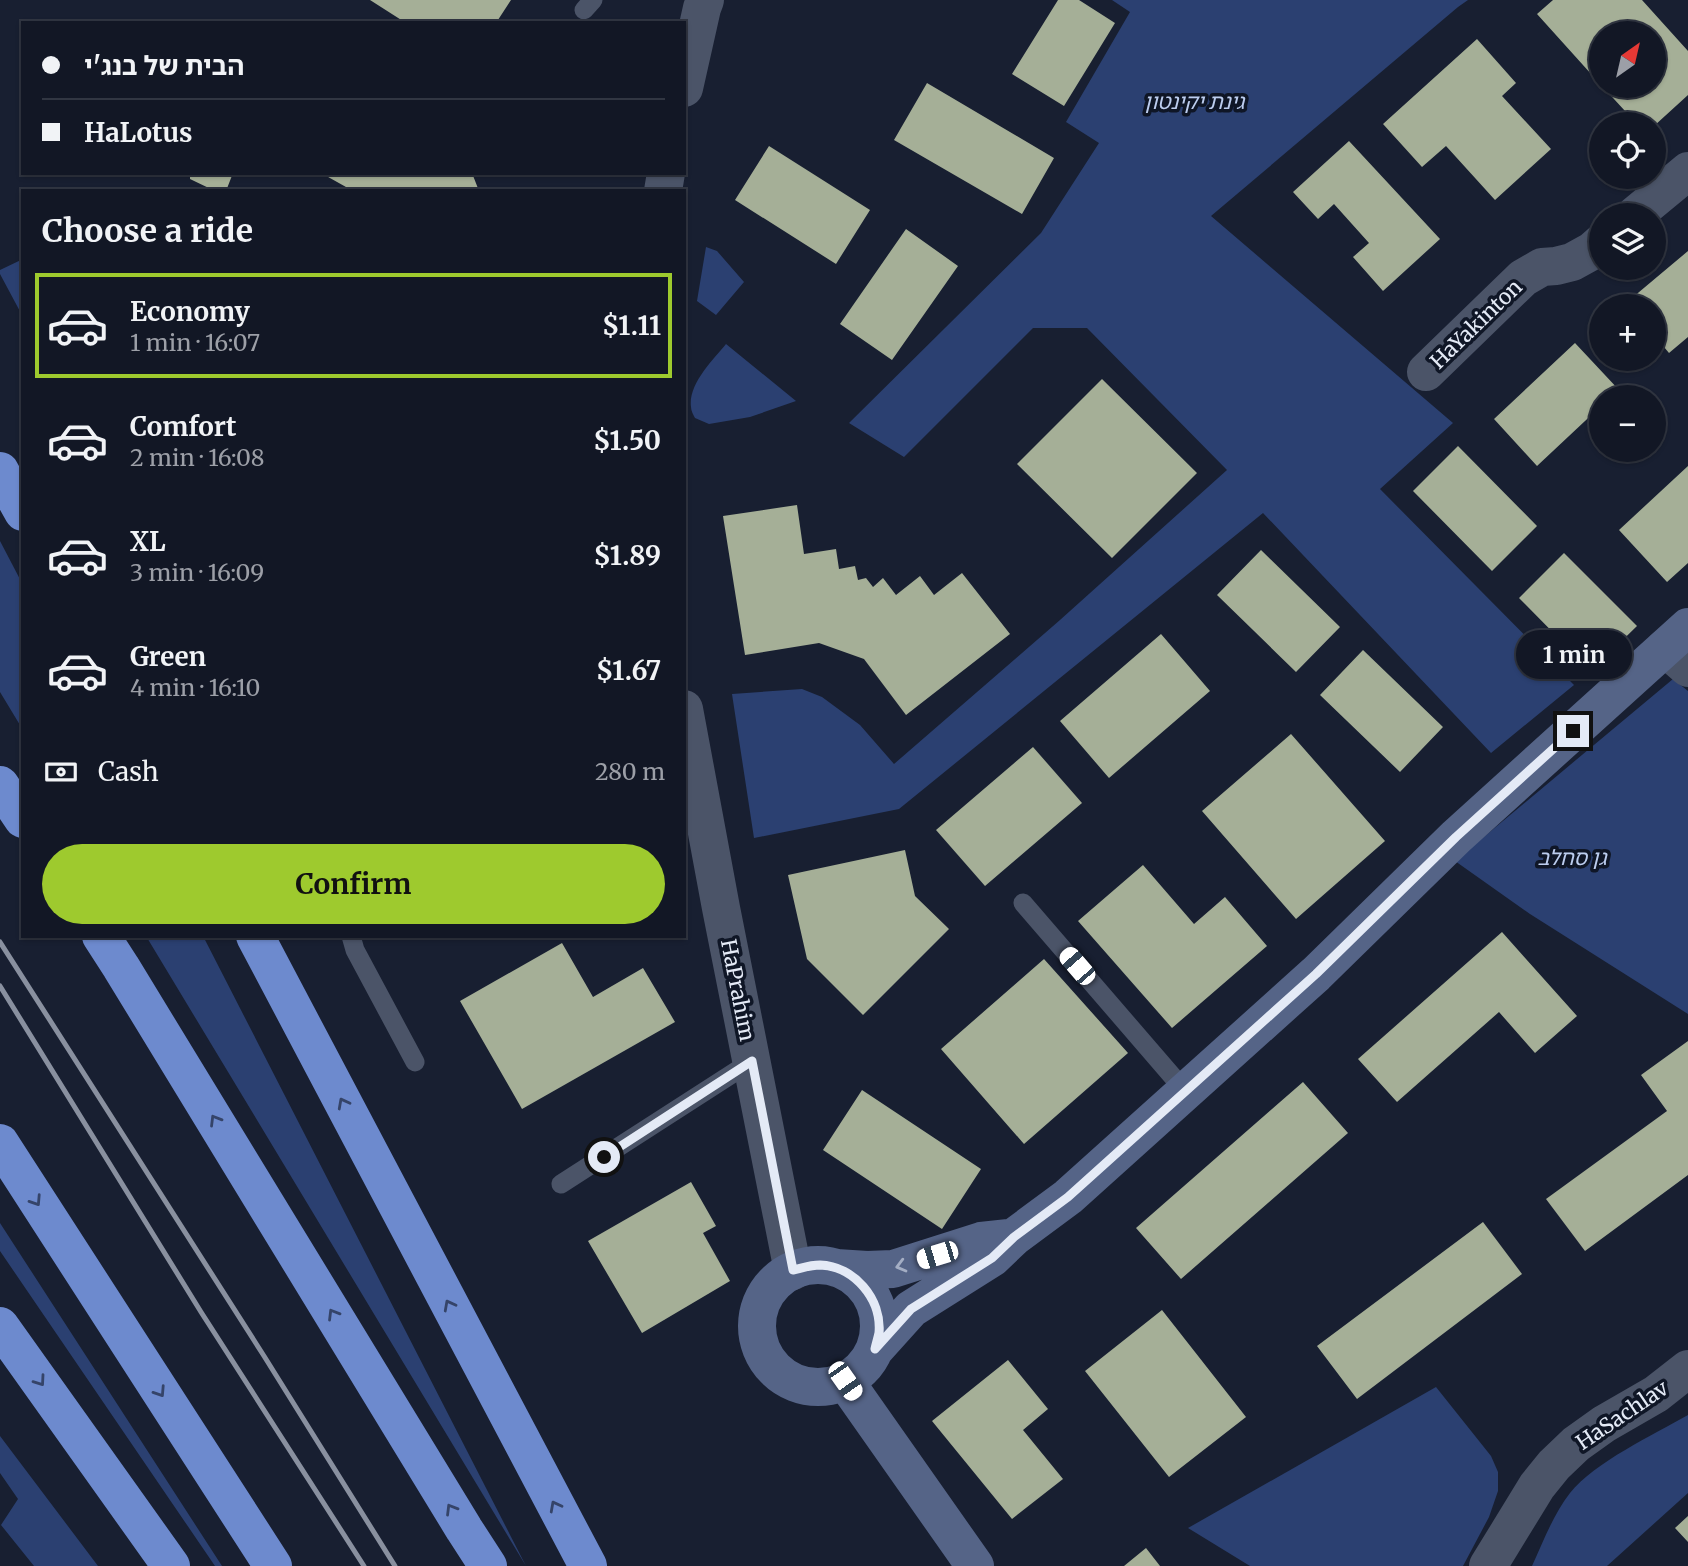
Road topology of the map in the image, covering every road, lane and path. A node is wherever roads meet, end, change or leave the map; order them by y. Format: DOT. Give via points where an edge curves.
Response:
graph roads {
  1 [pos="705,0"];
  2 [pos="686,79"];
  3 [pos="1688,171"];
  4 [pos="1649,203"];
  5 [pos="1589,253"];
  6 [pos="1426,372"];
  7 [pos="0,471"];
  8 [pos="21,508"];
  9 [pos="1680,647"];
  10 [pos="686,720"];
  11 [pos="0,785"];
  12 [pos="21,816"];
  13 [pos="1023,903"];
  14 [pos="102,938"];
  15 [pos="256,938"];
  16 [pos="352,938"];
  17 [pos="752,1061"];
  18 [pos="415,1062"];
  19 [pos="1186,1092"];
  20 [pos="0,1143"];
  21 [pos="561,1184"];
  22 [pos="1014,1237"];
  23 [pos="836,1268"];
  24 [pos="793,1270"];
  25 [pos="0,1326"];
  26 [pos="875,1349"];
  27 [pos="1688,1369"];
  28 [pos="845,1381"];
  29 [pos="171,1566"];
  30 [pos="273,1566"];
  31 [pos="488,1566"];
  32 [pos="588,1566"];
  33 [pos="975,1566"];
  34 [pos="1488,1566"];
  1 -- 2 [label="street"];
  3 -- 4 [label="street"];
  5 -- 6 [label="street, HaYakinton" via="1522,278"];
  7 -- 8 [label="highway"];
  9 -- 19 [label="street" via="1466,828"];
  10 -- 17 [label="street, HaPrahim"];
  11 -- 12 [label="highway"];
  13 -- 19 [label="lane"];
  31 -- 14 [label="highway, one-way"];
  32 -- 15 [label="highway, one-way"];
  16 -- 18 [label="lane"];
  17 -- 21 [label="lane"];
  17 -- 24 [label="street, HaPrahim"];
  19 -- 22 [label="street" via="1068,1197"];
  20 -- 30 [label="highway, one-way"];
  22 -- 23 [label="street, one-way" via="981,1241 893,1269"];
  22 -- 26 [label="street" via="992,1258 911,1309"];
  23 -- 24 [label="street" via="821,1265"];
  23 -- 26 [label="street" via="864,1286 873,1300 879,1333"];
  24 -- 28 [label="street" via="776,1282 757,1317 757,1337 764,1356 791,1381 808,1387"];
  25 -- 29 [label="highway, one-way"];
  26 -- 28 [label="street"];
  27 -- 34 [label="street, HaSachlav" via="1576,1444 1554,1465"];
  28 -- 33 [label="street"];
}
